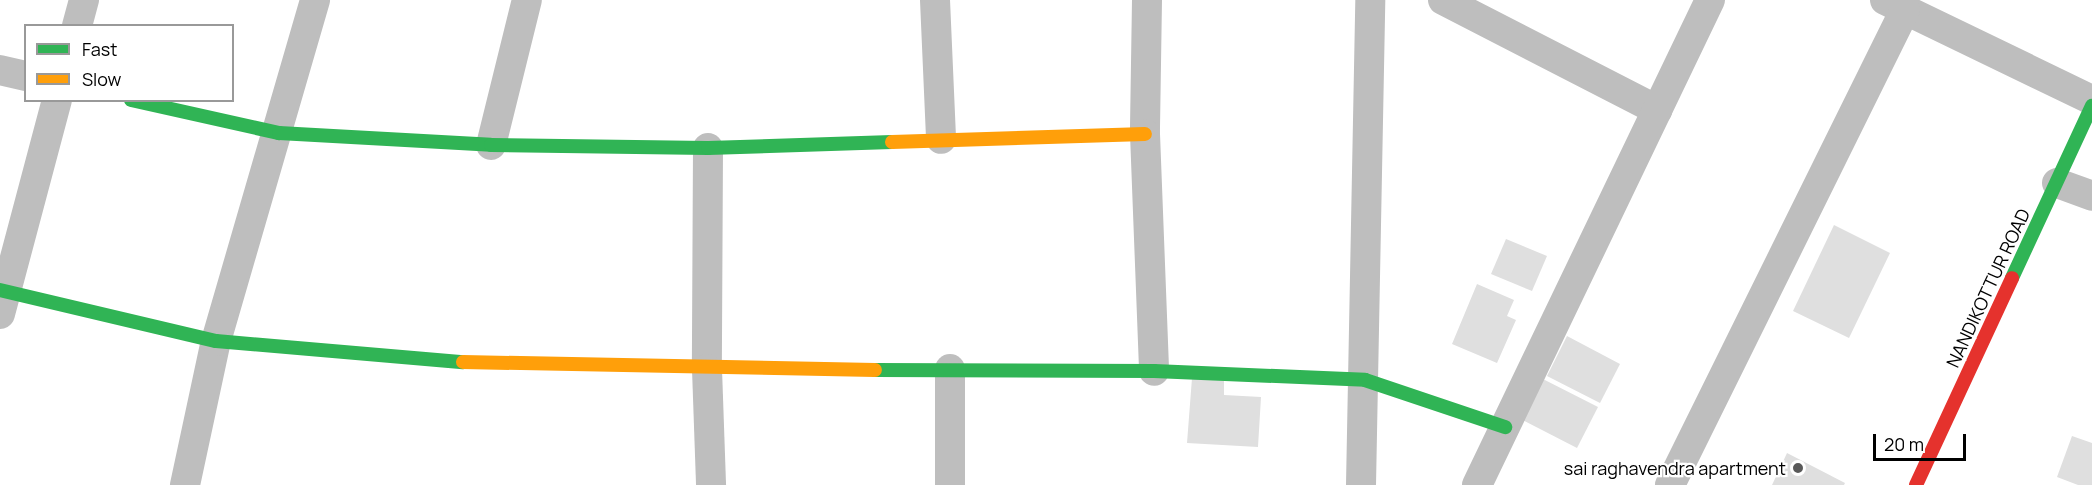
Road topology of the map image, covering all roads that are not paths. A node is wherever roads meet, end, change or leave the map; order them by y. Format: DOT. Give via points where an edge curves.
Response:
graph roads {
  1 [pos="84,0"];
  2 [pos="315,0"];
  3 [pos="527,0"];
  4 [pos="934,0"];
  5 [pos="1147,0"];
  6 [pos="1370,0"];
  7 [pos="1443,0"];
  8 [pos="1710,0"];
  9 [pos="1895,5"];
  10 [pos="78,24"];
  11 [pos="0,70"];
  12 [pos="24,76"];
  13 [pos="2092,100"];
  14 [pos="56,102"];
  15 [pos="140,102"];
  16 [pos="2092,106"];
  17 [pos="1658,110"];
  18 [pos="279,133"];
  19 [pos="1145,134"];
  20 [pos="941,139"];
  21 [pos="491,146"];
  22 [pos="708,148"];
  23 [pos="2057,183"];
  24 [pos="2092,196"];
  25 [pos="2,298"];
  26 [pos="216,341"];
  27 [pos="707,369"];
  28 [pos="950,369"];
  29 [pos="1154,371"];
  30 [pos="1365,380"];
  31 [pos="1505,427"];
  32 [pos="186,485"];
  33 [pos="711,485"];
  34 [pos="950,485"];
  35 [pos="1361,485"];
  36 [pos="1478,485"];
  37 [pos="1670,485"];
  38 [pos="1916,485"];
  1 -- 10 [label="street"];
  2 -- 18 [label="street"];
  3 -- 21 [label="street"];
  4 -- 20 [label="street"];
  5 -- 19 [label="street"];
  6 -- 30 [label="street"];
  7 -- 17 [label="street"];
  8 -- 17 [label="street"];
  9 -- 13 [label="street"];
  9 -- 37 [label="street"];
  11 -- 12 [label="street"];
  14 -- 25 [label="street"];
  15 -- 18 [label="street"];
  16 -- 23 [label="street, NANDIKOTTUR ROAD"];
  17 -- 31 [label="street"];
  18 -- 21 [label="street"];
  18 -- 26 [label="street"];
  19 -- 20 [label="street"];
  19 -- 29 [label="street"];
  20 -- 22 [label="street"];
  21 -- 22 [label="street"];
  22 -- 27 [label="street"];
  23 -- 24 [label="street"];
  23 -- 38 [label="street, NANDIKOTTUR ROAD"];
  25 -- 26 [label="street"];
  26 -- 27 [label="street" via="439,361"];
  26 -- 32 [label="street"];
  27 -- 28 [label="street"];
  27 -- 33 [label="street"];
  28 -- 29 [label="street"];
  28 -- 34 [label="street"];
  29 -- 30 [label="street"];
  30 -- 31 [label="street"];
  30 -- 35 [label="street"];
  31 -- 36 [label="street"];
}
